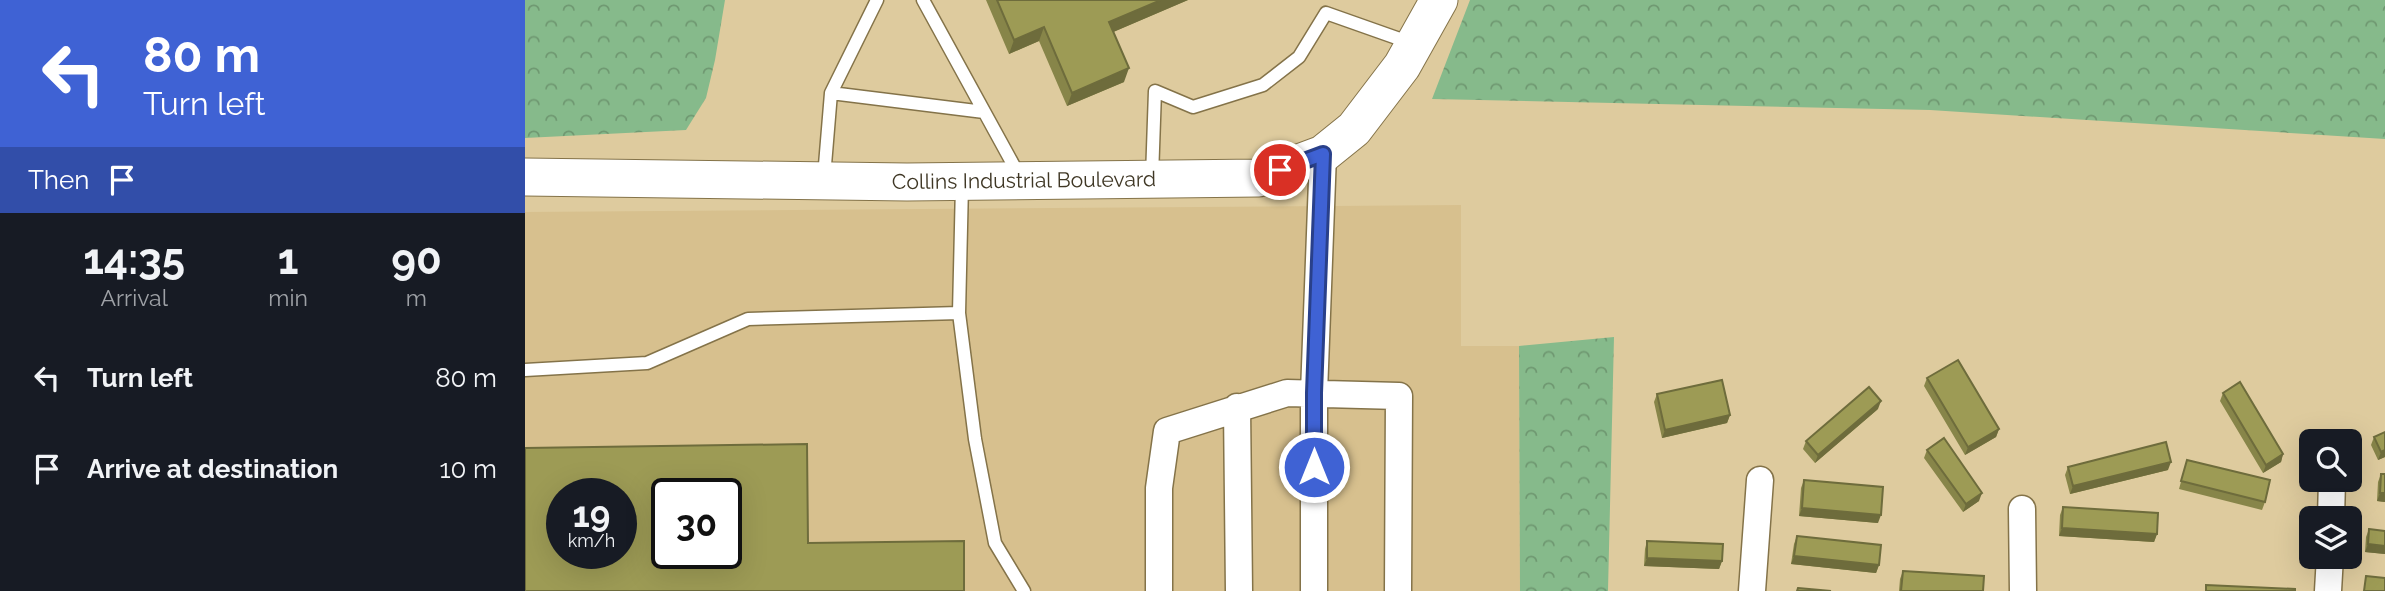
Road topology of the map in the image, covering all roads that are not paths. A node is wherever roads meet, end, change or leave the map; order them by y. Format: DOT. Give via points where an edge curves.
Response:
graph roads {
  1 [pos="877,0"];
  2 [pos="923,0"];
  3 [pos="1439,0"];
  4 [pos="1415,44"];
  5 [pos="831,93"];
  6 [pos="984,112"];
  7 [pos="1323,154"];
  8 [pos="525,177"];
  9 [pos="1152,179"];
  10 [pos="1021,180"];
  11 [pos="824,181"];
  12 [pos="962,181"];
  13 [pos="959,313"];
  14 [pos="525,370"];
  15 [pos="1314,393"];
  16 [pos="1237,407"];
  17 [pos="1760,480"];
  18 [pos="2022,509"];
  19 [pos="2329,569"];
  20 [pos="1024,591"];
  21 [pos="1160,591"];
  22 [pos="1239,591"];
  23 [pos="1314,591"];
  24 [pos="1398,591"];
  25 [pos="1752,591"];
  26 [pos="2023,591"];
  27 [pos="2328,591"];
  1 -- 5 [label="lane"];
  2 -- 6 [label="lane"];
  3 -- 4 [label="street, Collins Industrial Boulevard"];
  4 -- 7 [label="street, Collins Industrial Boulevard" via="1354,129"];
  4 -- 9 [label="lane" via="1326,13 1299,57 1263,85 1193,107 1155,91"];
  5 -- 6 [label="lane"];
  5 -- 11 [label="lane"];
  6 -- 10 [label="lane"];
  7 -- 9 [label="street, Collins Industrial Boulevard" via="1259,178"];
  7 -- 15 [label="street"];
  8 -- 11 [label="street, Collins Industrial Boulevard"];
  9 -- 10 [label="street, Collins Industrial Boulevard"];
  10 -- 12 [label="street, Collins Industrial Boulevard"];
  11 -- 12 [label="street, Collins Industrial Boulevard"];
  12 -- 13 [label="lane"];
  13 -- 14 [label="lane" via="748,319 647,363"];
  13 -- 20 [label="lane" via="975,439 995,543"];
  15 -- 16 [label="street" via="1287,393"];
  15 -- 23 [label="street"];
  15 -- 24 [label="street" via="1399,396"];
  16 -- 21 [label="street" via="1167,431 1159,488"];
  16 -- 22 [label="street"];
  17 -- 25 [label="street"];
  18 -- 26 [label="street"];
  19 -- 27 [label="street"];
}
